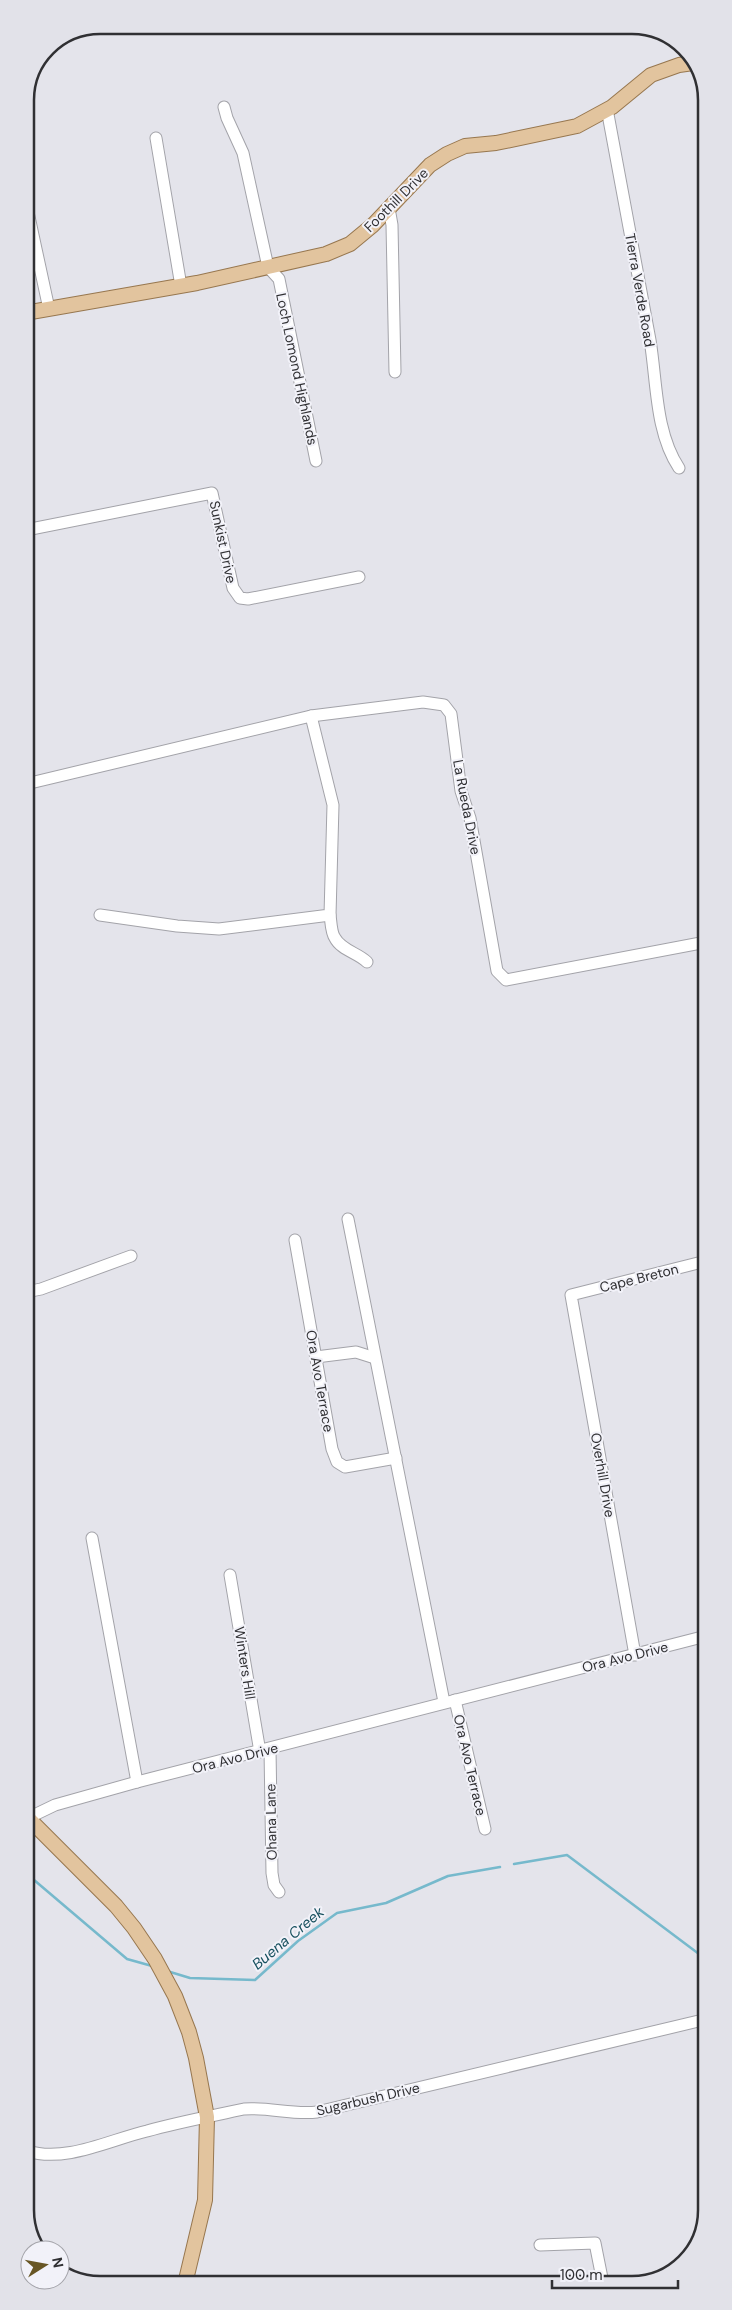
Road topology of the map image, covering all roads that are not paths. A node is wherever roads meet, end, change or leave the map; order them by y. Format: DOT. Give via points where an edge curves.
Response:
graph roads {
  1 [pos="687,64"];
  2 [pos="224,107"];
  3 [pos="607,109"];
  4 [pos="156,138"];
  5 [pos="389,208"];
  6 [pos="34,239"];
  7 [pos="268,267"];
  8 [pos="181,286"];
  9 [pos="49,308"];
  10 [pos="34,311"];
  11 [pos="395,372"];
  12 [pos="316,460"];
  13 [pos="679,468"];
  14 [pos="34,528"];
  15 [pos="360,577"];
  16 [pos="311,716"];
  17 [pos="34,782"];
  18 [pos="100,915"];
  19 [pos="330,915"];
  20 [pos="698,944"];
  21 [pos="367,962"];
  22 [pos="348,1219"];
  23 [pos="295,1240"];
  24 [pos="132,1256"];
  25 [pos="698,1263"];
  26 [pos="34,1290"];
  27 [pos="571,1295"];
  28 [pos="316,1357"];
  29 [pos="375,1358"];
  30 [pos="396,1458"];
  31 [pos="92,1538"];
  32 [pos="230,1575"];
  33 [pos="698,1638"];
  34 [pos="635,1655"];
  35 [pos="450,1701"];
  36 [pos="265,1751"];
  37 [pos="137,1782"];
  38 [pos="34,1814"];
  39 [pos="34,1823"];
  40 [pos="485,1830"];
  41 [pos="279,1892"];
  42 [pos="698,2021"];
  43 [pos="207,2117"];
  44 [pos="34,2153"];
  45 [pos="540,2245"];
  46 [pos="188,2276"];
  47 [pos="602,2276"];
  1 -- 3 [label="main road, Foothill Drive" via="652,75"];
  2 -- 7 [label="street, Loch Lomond Highlands" via="243,153"];
  3 -- 5 [label="main road, Foothill Drive" via="577,126 496,143 464,146 430,165"];
  3 -- 13 [label="street, Tierra Verde Road" via="650,342 660,415 670,455"];
  4 -- 8 [label="street"];
  5 -- 7 [label="main road, Foothill Drive" via="350,244 326,254"];
  5 -- 11 [label="street"];
  6 -- 9 [label="street"];
  7 -- 8 [label="main road, Foothill Drive"];
  7 -- 12 [label="street, Loch Lomond Highlands" via="278,279"];
  8 -- 9 [label="main road, Foothill Drive"];
  9 -- 10 [label="main road, Foothill Drive"];
  14 -- 15 [label="street, Sunkist Drive" via="212,493 233,588 240,598"];
  16 -- 17 [label="street, La Rueda Drive"];
  16 -- 19 [label="street" via="333,805"];
  16 -- 20 [label="street, La Rueda Drive" via="424,702 444,705 448,709 497,970 506,980"];
  18 -- 19 [label="street" via="219,929"];
  19 -- 21 [label="street" via="334,938"];
  22 -- 29 [label="street, Ora Avo Terrace"];
  23 -- 28 [label="street, Ora Avo Terrace"];
  24 -- 26 [label="street"];
  25 -- 27 [label="street, Cape Breton"];
  27 -- 34 [label="street, Overhill Drive"];
  28 -- 29 [label="street" via="356,1352"];
  28 -- 30 [label="street, Ora Avo Terrace" via="337,1462 345,1467"];
  29 -- 30 [label="street, Ora Avo Terrace"];
  30 -- 35 [label="street, Ora Avo Terrace"];
  31 -- 37 [label="street"];
  32 -- 36 [label="street, Winters Hill"];
  33 -- 34 [label="street, Ora Avo Drive"];
  34 -- 35 [label="street, Ora Avo Drive"];
  35 -- 36 [label="street, Ora Avo Drive"];
  35 -- 40 [label="street, Ora Avo Terrace"];
  36 -- 37 [label="street, Ora Avo Drive"];
  36 -- 41 [label="street, Ohana Lane" via="272,1874"];
  37 -- 38 [label="street, Ora Avo Drive" via="55,1805"];
  39 -- 43 [label="main road" via="116,1906 160,1969 188,2032"];
  42 -- 43 [label="street, Sugarbush Drive" via="317,2112 293,2113 254,2108"];
  43 -- 44 [label="street, Sugarbush Drive" via="58,2154"];
  43 -- 46 [label="main road" via="205,2200"];
  45 -- 47 [label="street" via="595,2243"];
}
